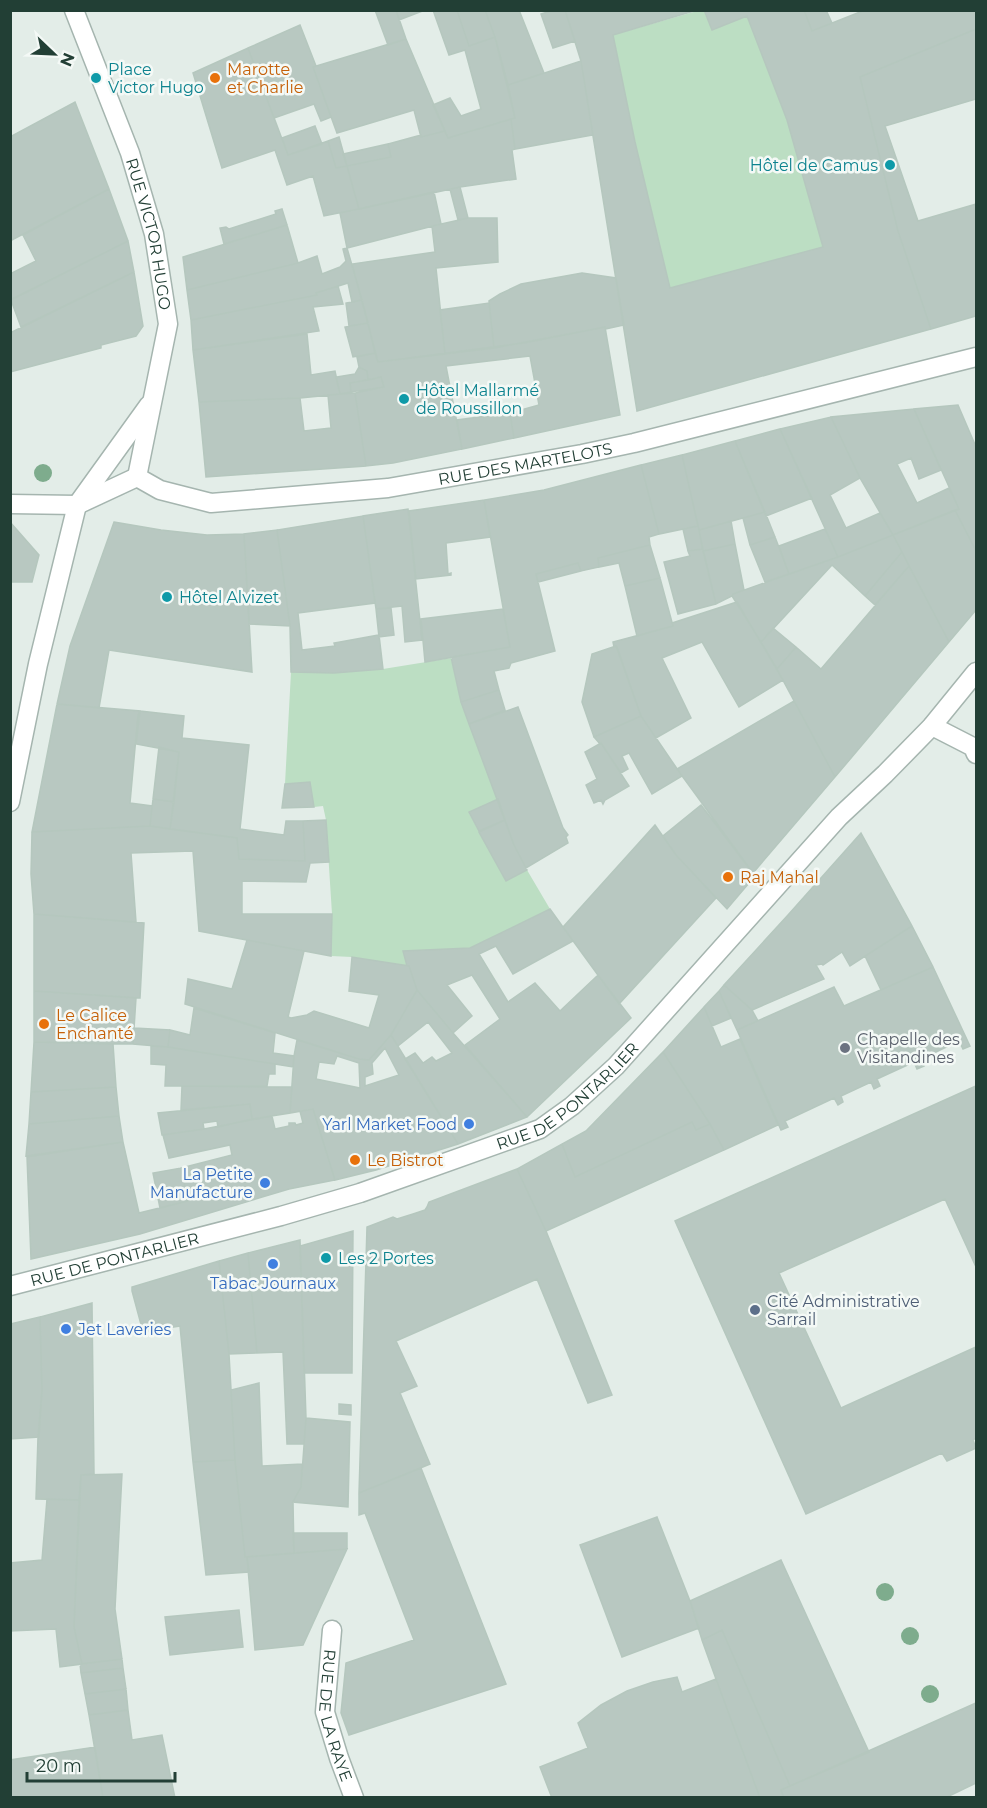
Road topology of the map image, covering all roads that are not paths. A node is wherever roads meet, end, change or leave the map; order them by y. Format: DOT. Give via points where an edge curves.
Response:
graph roads {
  1 [pos="74,10"];
  2 [pos="976,357"];
  3 [pos="152,400"];
  4 [pos="137,477"];
  5 [pos="10,504"];
  6 [pos="76,505"];
  7 [pos="976,672"];
  8 [pos="932,726"];
  9 [pos="976,754"];
  10 [pos="10,802"];
  11 [pos="10,1286"];
  12 [pos="332,1630"];
  13 [pos="354,1797"];
  1 -- 3 [label="street, RUE VICTOR HUGO" via="130,153 154,234 168,324"];
  2 -- 4 [label="street, RUE DES MARTELOTS" via="634,443 388,488 211,504 160,490"];
  3 -- 4 [label="street, RUE VICTOR HUGO"];
  3 -- 6 [label="street"];
  4 -- 6 [label="street"];
  5 -- 6 [label="street"];
  6 -- 10 [label="street"];
  7 -- 8 [label="street, RUE DE PONTARLIER"];
  8 -- 9 [label="street" via="973,747"];
  8 -- 11 [label="street, RUE DE PONTARLIER" via="839,817 616,1066 540,1129 360,1193"];
  12 -- 13 [label="street, RUE DE LA RAYE" via="325,1712"];
}
